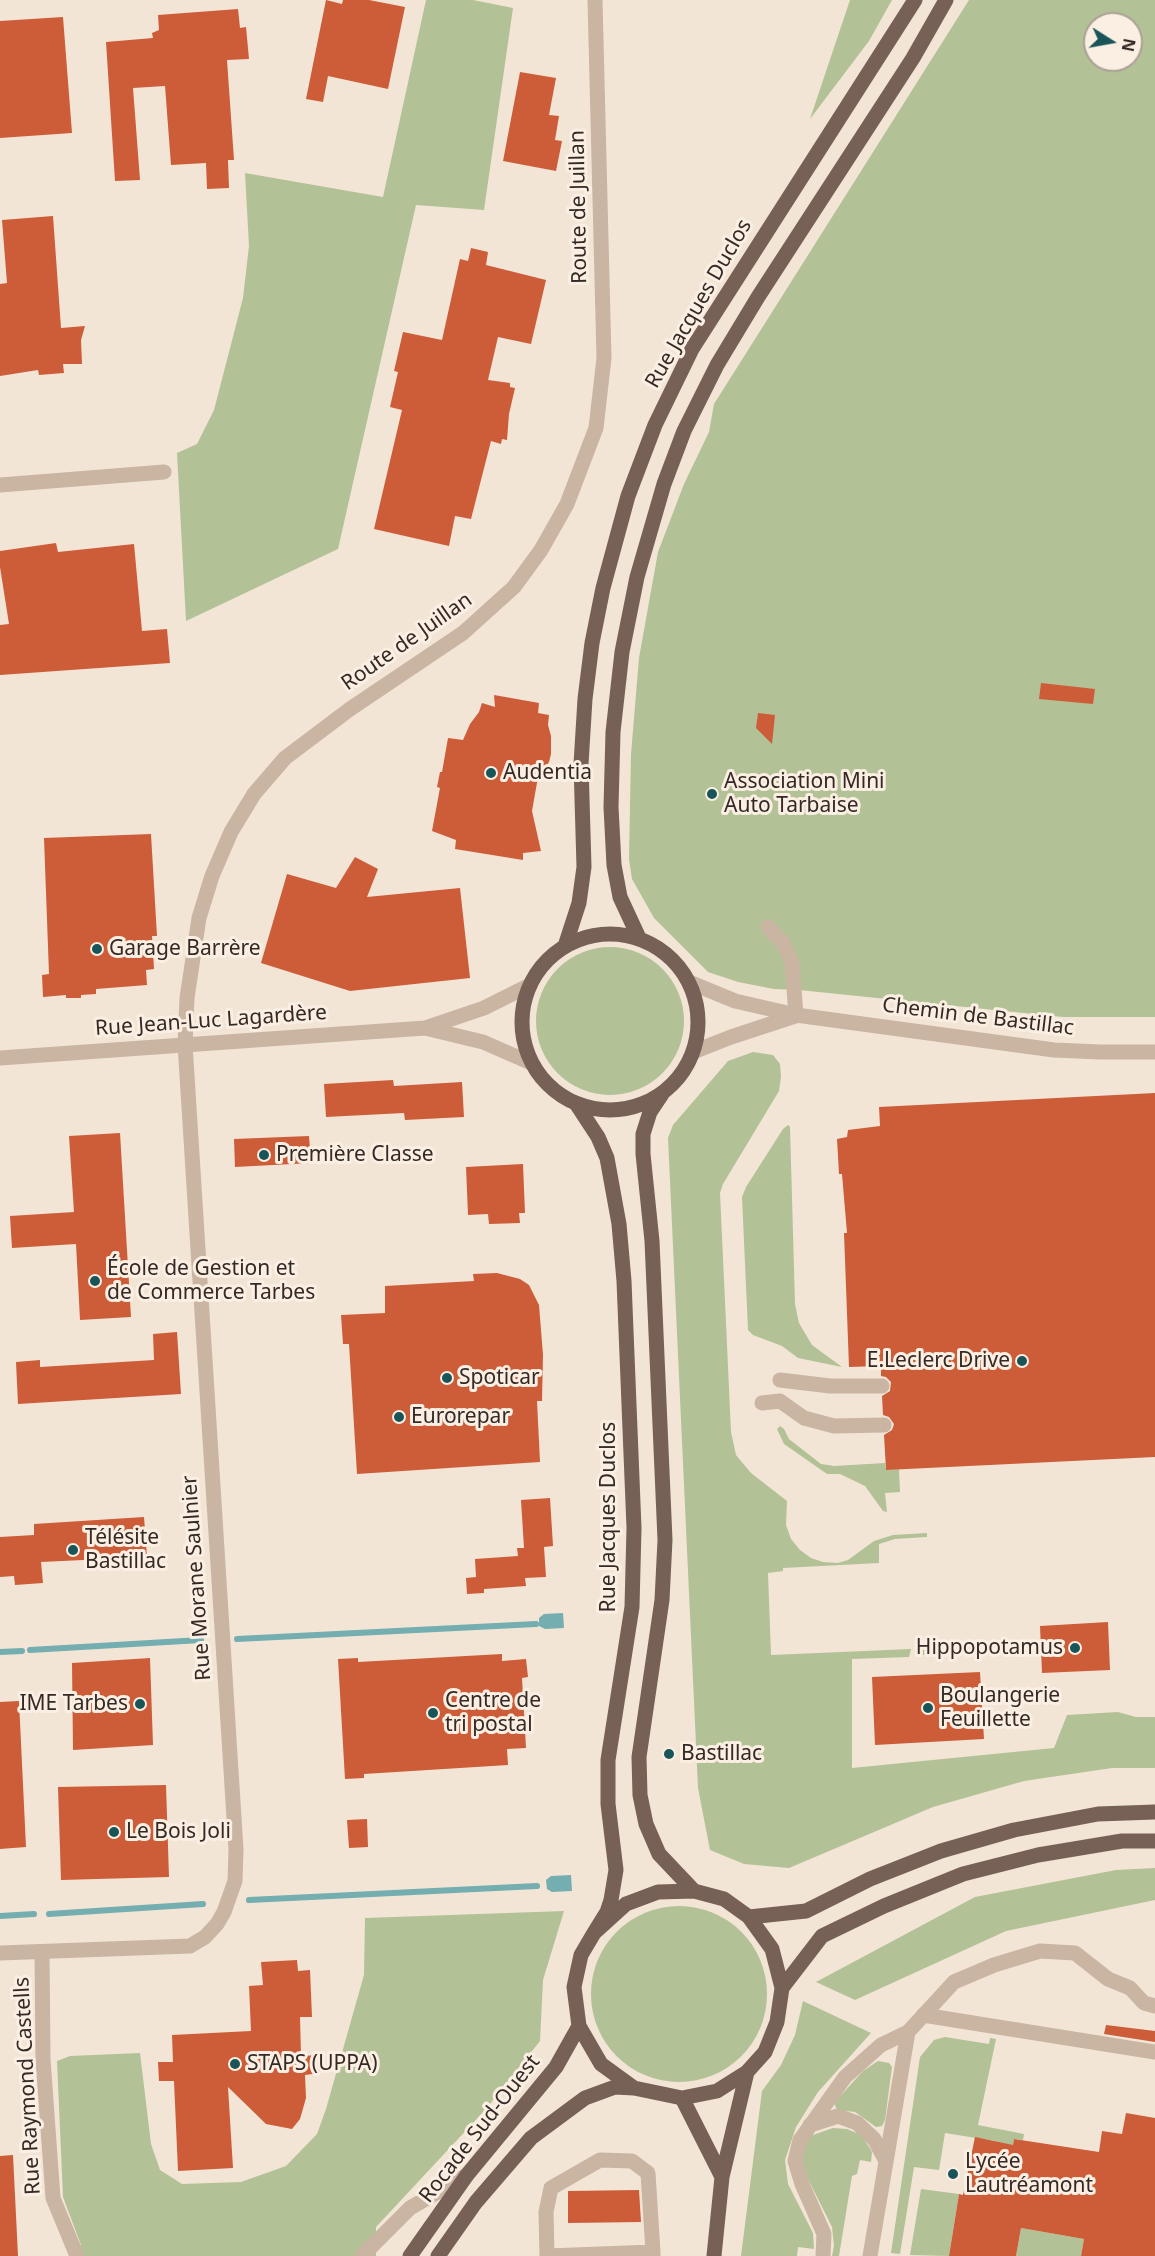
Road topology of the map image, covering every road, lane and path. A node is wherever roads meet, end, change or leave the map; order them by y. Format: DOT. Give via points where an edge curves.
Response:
graph roads {
  1 [pos="595,0"];
  2 [pos="915,0"];
  3 [pos="946,0"];
  4 [pos="164,472"];
  5 [pos="0,485"];
  6 [pos="768,927"];
  7 [pos="639,938"];
  8 [pos="565,946"];
  9 [pos="689,982"];
  10 [pos="530,985"];
  11 [pos="796,1015"];
  12 [pos="425,1028"];
  13 [pos="185,1044"];
  14 [pos="693,1052"];
  15 [pos="1155,1052"];
  16 [pos="0,1058"];
  17 [pos="531,1063"];
  18 [pos="662,1094"];
  19 [pos="577,1105"];
  20 [pos="780,1380"];
  21 [pos="882,1386"];
  22 [pos="762,1403"];
  23 [pos="884,1425"];
  24 [pos="1155,1812"];
  25 [pos="1155,1840"];
  26 [pos="694,1891"];
  27 [pos="749,1917"];
  28 [pos="594,1933"];
  29 [pos="42,1952"];
  30 [pos="0,1953"];
  31 [pos="782,1988"];
  32 [pos="1155,2006"];
  33 [pos="923,2015"];
  34 [pos="579,2026"];
  35 [pos="909,2032"];
  36 [pos="1155,2052"];
  37 [pos="747,2072"];
  38 [pos="634,2088"];
  39 [pos="682,2098"];
  40 [pos="810,2125"];
  41 [pos="886,2162"];
  42 [pos="467,2175"];
  43 [pos="722,2177"];
  44 [pos="653,2254"];
  45 [pos="77,2256"];
  46 [pos="362,2256"];
  47 [pos="410,2256"];
  48 [pos="438,2256"];
  49 [pos="714,2256"];
  50 [pos="824,2256"];
  51 [pos="870,2256"];
  1 -- 13 [label="street, Route de Juillan" via="603,358 596,429 567,504 514,587 463,633 285,758 254,794 231,832 199,918 187,998"];
  2 -- 8 [label="main road, Rue Jacques Duclos" via="692,349 655,425 628,496 592,643 581,764 584,867 579,903"];
  3 -- 7 [label="main road" via="729,345 684,431 664,484 637,577 622,652 614,732 614,865 620,897"];
  4 -- 5 [label="street"];
  6 -- 11 [label="street" via="783,943 792,963"];
  7 -- 8 [label="main road" via="589,936"];
  7 -- 9 [label="main road" via="659,948"];
  8 -- 10 [label="main road" via="544,962"];
  9 -- 11 [label="street, Chemin de Bastillac" via="735,1001"];
  9 -- 14 [label="main road" via="697,1004"];
  10 -- 12 [label="street, Rue Jean-Luc Lagardère" via="484,1008"];
  10 -- 17 [label="main road" via="522,1011 523,1038"];
  11 -- 14 [label="street, Chemin de Bastillac"];
  11 -- 15 [label="street, Chemin de Bastillac" via="1054,1050"];
  12 -- 13 [label="street, Rue Jean-Luc Lagardère"];
  12 -- 17 [label="street, Rue Jean-Luc Lagardère" via="483,1042"];
  13 -- 16 [label="street, Rue Jean-Luc Lagardère"];
  13 -- 29 [label="street, Rue Morane Saulnier" via="235,1881 217,1924 190,1946"];
  14 -- 18 [label="main road" via="681,1076"];
  17 -- 19 [label="main road" via="558,1095"];
  18 -- 19 [label="main road" via="621,1111"];
  18 -- 26 [label="main road" via="650,1112 643,1134 652,1241 665,1540 663,1600 639,1757 640,1795 646,1824 659,1854"];
  19 -- 28 [label="main road, Rue Jacques Duclos" via="607,1158 619,1224 634,1528 632,1607 608,1760 608,1804 616,1870 611,1900"];
  20 -- 21 [label="street" via="830,1386"];
  22 -- 23 [label="street" via="780,1401 804,1418 834,1426"];
  24 -- 27 [label="main road" via="1098,1814 1014,1830 941,1851 870,1879 806,1911"];
  25 -- 31 [label="main road" via="1122,1841 1038,1855 963,1874 822,1936"];
  26 -- 27 [label="main road" via="724,1899"];
  26 -- 28 [label="main road" via="658,1892 626,1904"];
  27 -- 31 [label="main road" via="772,1948"];
  28 -- 34 [label="main road" via="582,1955 574,1987"];
  29 -- 30 [label="street, Rue Raymond Castells"];
  29 -- 45 [label="street, Rue Raymond Castells" via="43,2058 53,2198"];
  31 -- 37 [label="main road" via="777,2022 765,2052"];
  32 -- 33 [label="street" via="1144,2003 1130,1988 1108,1979 1075,1953 1040,1951 954,1982"];
  33 -- 35 [label="street"];
  33 -- 36 [label="street"];
  34 -- 38 [label="main road" via="601,2064"];
  34 -- 42 [label="main road, Rocade Sud-Ouest" via="556,2067"];
  35 -- 40 [label="street" via="881,2045 845,2077"];
  35 -- 41 [label="street"];
  37 -- 39 [label="main road" via="717,2091"];
  37 -- 43 [label="main road"];
  38 -- 39 [label="main road"];
  38 -- 48 [label="main road, Rocade Sud-Ouest" via="615,2087 585,2098 531,2138 476,2202"];
  39 -- 43 [label="main road"];
  40 -- 41 [label="street" via="838,2116 857,2123 874,2139"];
  40 -- 50 [label="street" via="800,2140 795,2161 824,2234"];
  41 -- 51 [label="street"];
  42 -- 46 [label="street" via="410,2208"];
  42 -- 47 [label="main road, Rocade Sud-Ouest"];
  43 -- 49 [label="main road"];
  44 -- 44 [label="street" via="648,2173 632,2161 600,2160 550,2188 547,2256"];
}
